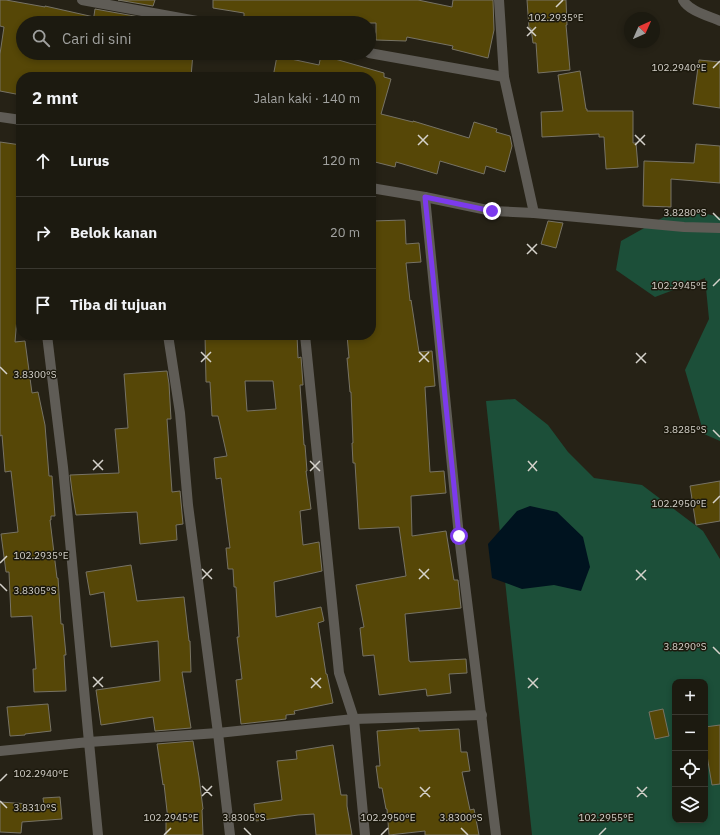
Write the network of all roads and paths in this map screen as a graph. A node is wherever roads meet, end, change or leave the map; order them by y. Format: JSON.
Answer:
{"nodes":[{"id":1,"x":82,"y":0,"type":"edge"},
{"id":2,"x":499,"y":0,"type":"edge"},
{"id":3,"x":682,"y":0,"type":"edge"},
{"id":4,"x":170,"y":16,"type":"edge"},
{"id":5,"x":720,"y":21,"type":"edge"},
{"id":6,"x":376,"y":54,"type":"edge"},
{"id":7,"x":504,"y":77,"type":"junction"},
{"id":8,"x":0,"y":117,"type":"edge"},
{"id":9,"x":16,"y":119,"type":"edge"},
{"id":10,"x":376,"y":189,"type":"edge"},
{"id":11,"x":425,"y":197,"type":"junction"},
{"id":12,"x":534,"y":213,"type":"junction"},
{"id":13,"x":720,"y":228,"type":"edge"},
{"id":14,"x":48,"y":340,"type":"edge"},
{"id":15,"x":169,"y":340,"type":"edge"},
{"id":16,"x":306,"y":340,"type":"edge"},
{"id":17,"x":482,"y":715,"type":"junction"},
{"id":18,"x":354,"y":719,"type":"junction"},
{"id":19,"x":218,"y":733,"type":"junction"},
{"id":20,"x":89,"y":742,"type":"junction"},
{"id":21,"x":0,"y":751,"type":"edge"},
{"id":22,"x":98,"y":835,"type":"edge"},
{"id":23,"x":230,"y":835,"type":"edge"},
{"id":24,"x":365,"y":835,"type":"edge"},
{"id":25,"x":496,"y":835,"type":"edge"}],
"edges":[{"from":1,"to":4,"type":"street"},
{"from":2,"to":7,"type":"street"},
{"from":3,"to":5,"type":"street"},
{"from":6,"to":7,"type":"street"},
{"from":7,"to":12,"type":"street"},
{"from":8,"to":9,"type":"street"},
{"from":10,"to":11,"type":"street"},
{"from":11,"to":12,"type":"street"},
{"from":11,"to":17,"type":"street"},
{"from":12,"to":13,"type":"street"},
{"from":14,"to":20,"type":"street"},
{"from":15,"to":19,"type":"street"},
{"from":16,"to":18,"type":"street"},
{"from":17,"to":18,"type":"street"},
{"from":17,"to":25,"type":"street"},
{"from":18,"to":19,"type":"street"},
{"from":18,"to":24,"type":"street"},
{"from":19,"to":20,"type":"street"},
{"from":19,"to":23,"type":"street"},
{"from":20,"to":21,"type":"street"},
{"from":20,"to":22,"type":"street"}]}
